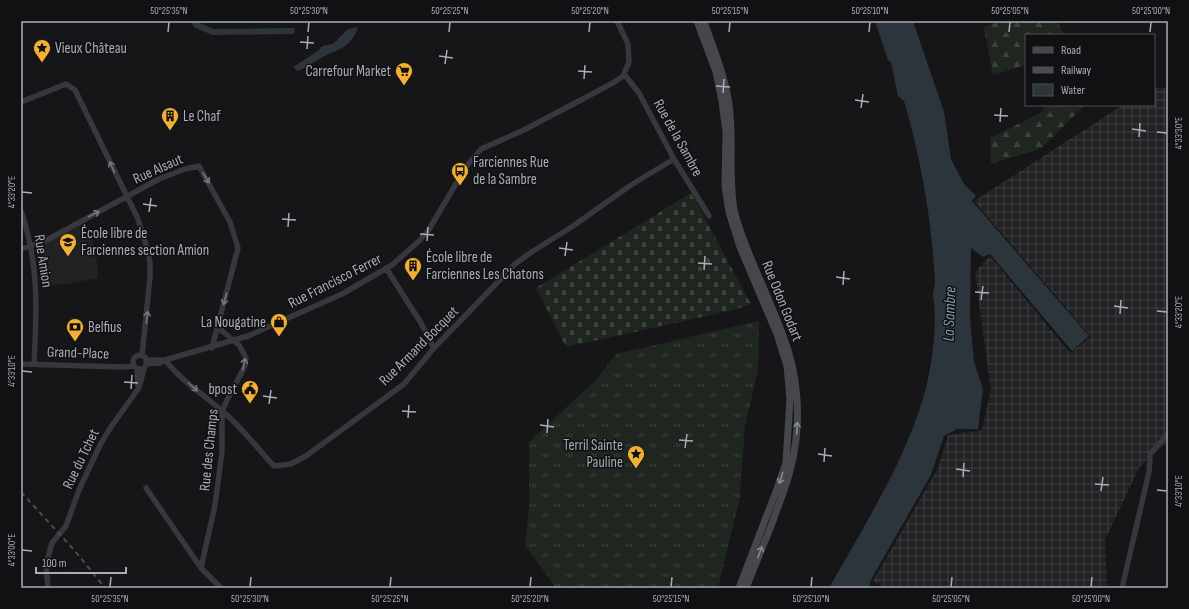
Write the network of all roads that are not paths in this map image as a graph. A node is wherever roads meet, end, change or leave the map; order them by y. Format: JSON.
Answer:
{"nodes":[{"id":1,"x":617,"y":21,"type":"edge"},
{"id":2,"x":697,"y":21,"type":"edge"},
{"id":3,"x":704,"y":21,"type":"edge"},
{"id":4,"x":624,"y":74,"type":"junction"},
{"id":5,"x":21,"y":102,"type":"edge"},
{"id":6,"x":674,"y":159,"type":"junction"},
{"id":7,"x":126,"y":198,"type":"junction"},
{"id":8,"x":21,"y":211,"type":"edge"},
{"id":9,"x":709,"y":216,"type":"dead end"},
{"id":10,"x":31,"y":246,"type":"junction"},
{"id":11,"x":21,"y":249,"type":"edge"},
{"id":12,"x":386,"y":268,"type":"junction"},
{"id":13,"x":219,"y":321,"type":"junction"},
{"id":14,"x":234,"y":341,"type":"junction"},
{"id":15,"x":212,"y":348,"type":"junction"},
{"id":16,"x":434,"y":348,"type":"junction"},
{"id":17,"x":142,"y":356,"type":"junction"},
{"id":18,"x":165,"y":360,"type":"junction"},
{"id":19,"x":21,"y":364,"type":"edge"},
{"id":20,"x":34,"y":364,"type":"junction"},
{"id":21,"x":145,"y":364,"type":"junction"},
{"id":22,"x":135,"y":367,"type":"junction"},
{"id":23,"x":138,"y":389,"type":"junction"},
{"id":24,"x":222,"y":412,"type":"junction"},
{"id":25,"x":1168,"y":434,"type":"edge"},
{"id":26,"x":146,"y":488,"type":"dead end"},
{"id":27,"x":201,"y":568,"type":"junction"},
{"id":28,"x":48,"y":588,"type":"edge"},
{"id":29,"x":221,"y":588,"type":"edge"},
{"id":30,"x":739,"y":588,"type":"edge"},
{"id":31,"x":746,"y":588,"type":"edge"},
{"id":32,"x":1122,"y":588,"type":"edge"}],
"edges":[{"from":1,"to":4,"type":"street"},
{"from":2,"to":30,"type":"main road","name":"Rue Odon Godart","one_way":true},
{"from":31,"to":3,"type":"main road","name":"Rue Odon Godart","one_way":true},
{"from":4,"to":6,"type":"street","name":"Rue de la Sambre"},
{"from":4,"to":12,"type":"street","name":"Rue Francisco Ferrer"},
{"from":7,"to":5,"type":"street","one_way":true},
{"from":6,"to":9,"type":"street","name":"Rue de la Sambre"},
{"from":6,"to":16,"type":"street","name":"Rue Armand Bocquet"},
{"from":10,"to":7,"type":"street","name":"Rue Alsaut","one_way":true},
{"from":7,"to":13,"type":"street","name":"Rue Alsaut","one_way":true},
{"from":17,"to":7,"type":"street","one_way":true},
{"from":8,"to":10,"type":"street","name":"Rue Amion"},
{"from":10,"to":11,"type":"street","name":"Rue Alsaut"},
{"from":10,"to":20,"type":"street","name":"Rue Amion"},
{"from":12,"to":14,"type":"street","name":"Rue Francisco Ferrer"},
{"from":12,"to":16,"type":"street"},
{"from":13,"to":14,"type":"street"},
{"from":13,"to":15,"type":"street","name":"Rue Alsaut"},
{"from":14,"to":15,"type":"street","name":"Rue Francisco Ferrer"},
{"from":24,"to":14,"type":"street","name":"Rue des Champs","one_way":true},
{"from":15,"to":18,"type":"street","name":"Rue Francisco Ferrer"},
{"from":16,"to":24,"type":"street","name":"Rue Armand Bocquet"},
{"from":17,"to":21,"type":"street"},
{"from":17,"to":22,"type":"street"},
{"from":18,"to":21,"type":"street","name":"Rue Francisco Ferrer"},
{"from":18,"to":24,"type":"street","name":"Rue Armand Bocquet","one_way":true},
{"from":19,"to":20,"type":"street","name":"Grand-Place"},
{"from":20,"to":22,"type":"street","name":"Grand-Place"},
{"from":21,"to":22,"type":"street","name":"Grand-Place"},
{"from":21,"to":23,"type":"street","name":"Rue du Tchet"},
{"from":22,"to":23,"type":"street"},
{"from":23,"to":28,"type":"street","name":"Rue du Tchet"},
{"from":24,"to":27,"type":"street","name":"Rue des Champs"},
{"from":25,"to":32,"type":"street"},
{"from":26,"to":27,"type":"street"},
{"from":27,"to":29,"type":"street"}]}
